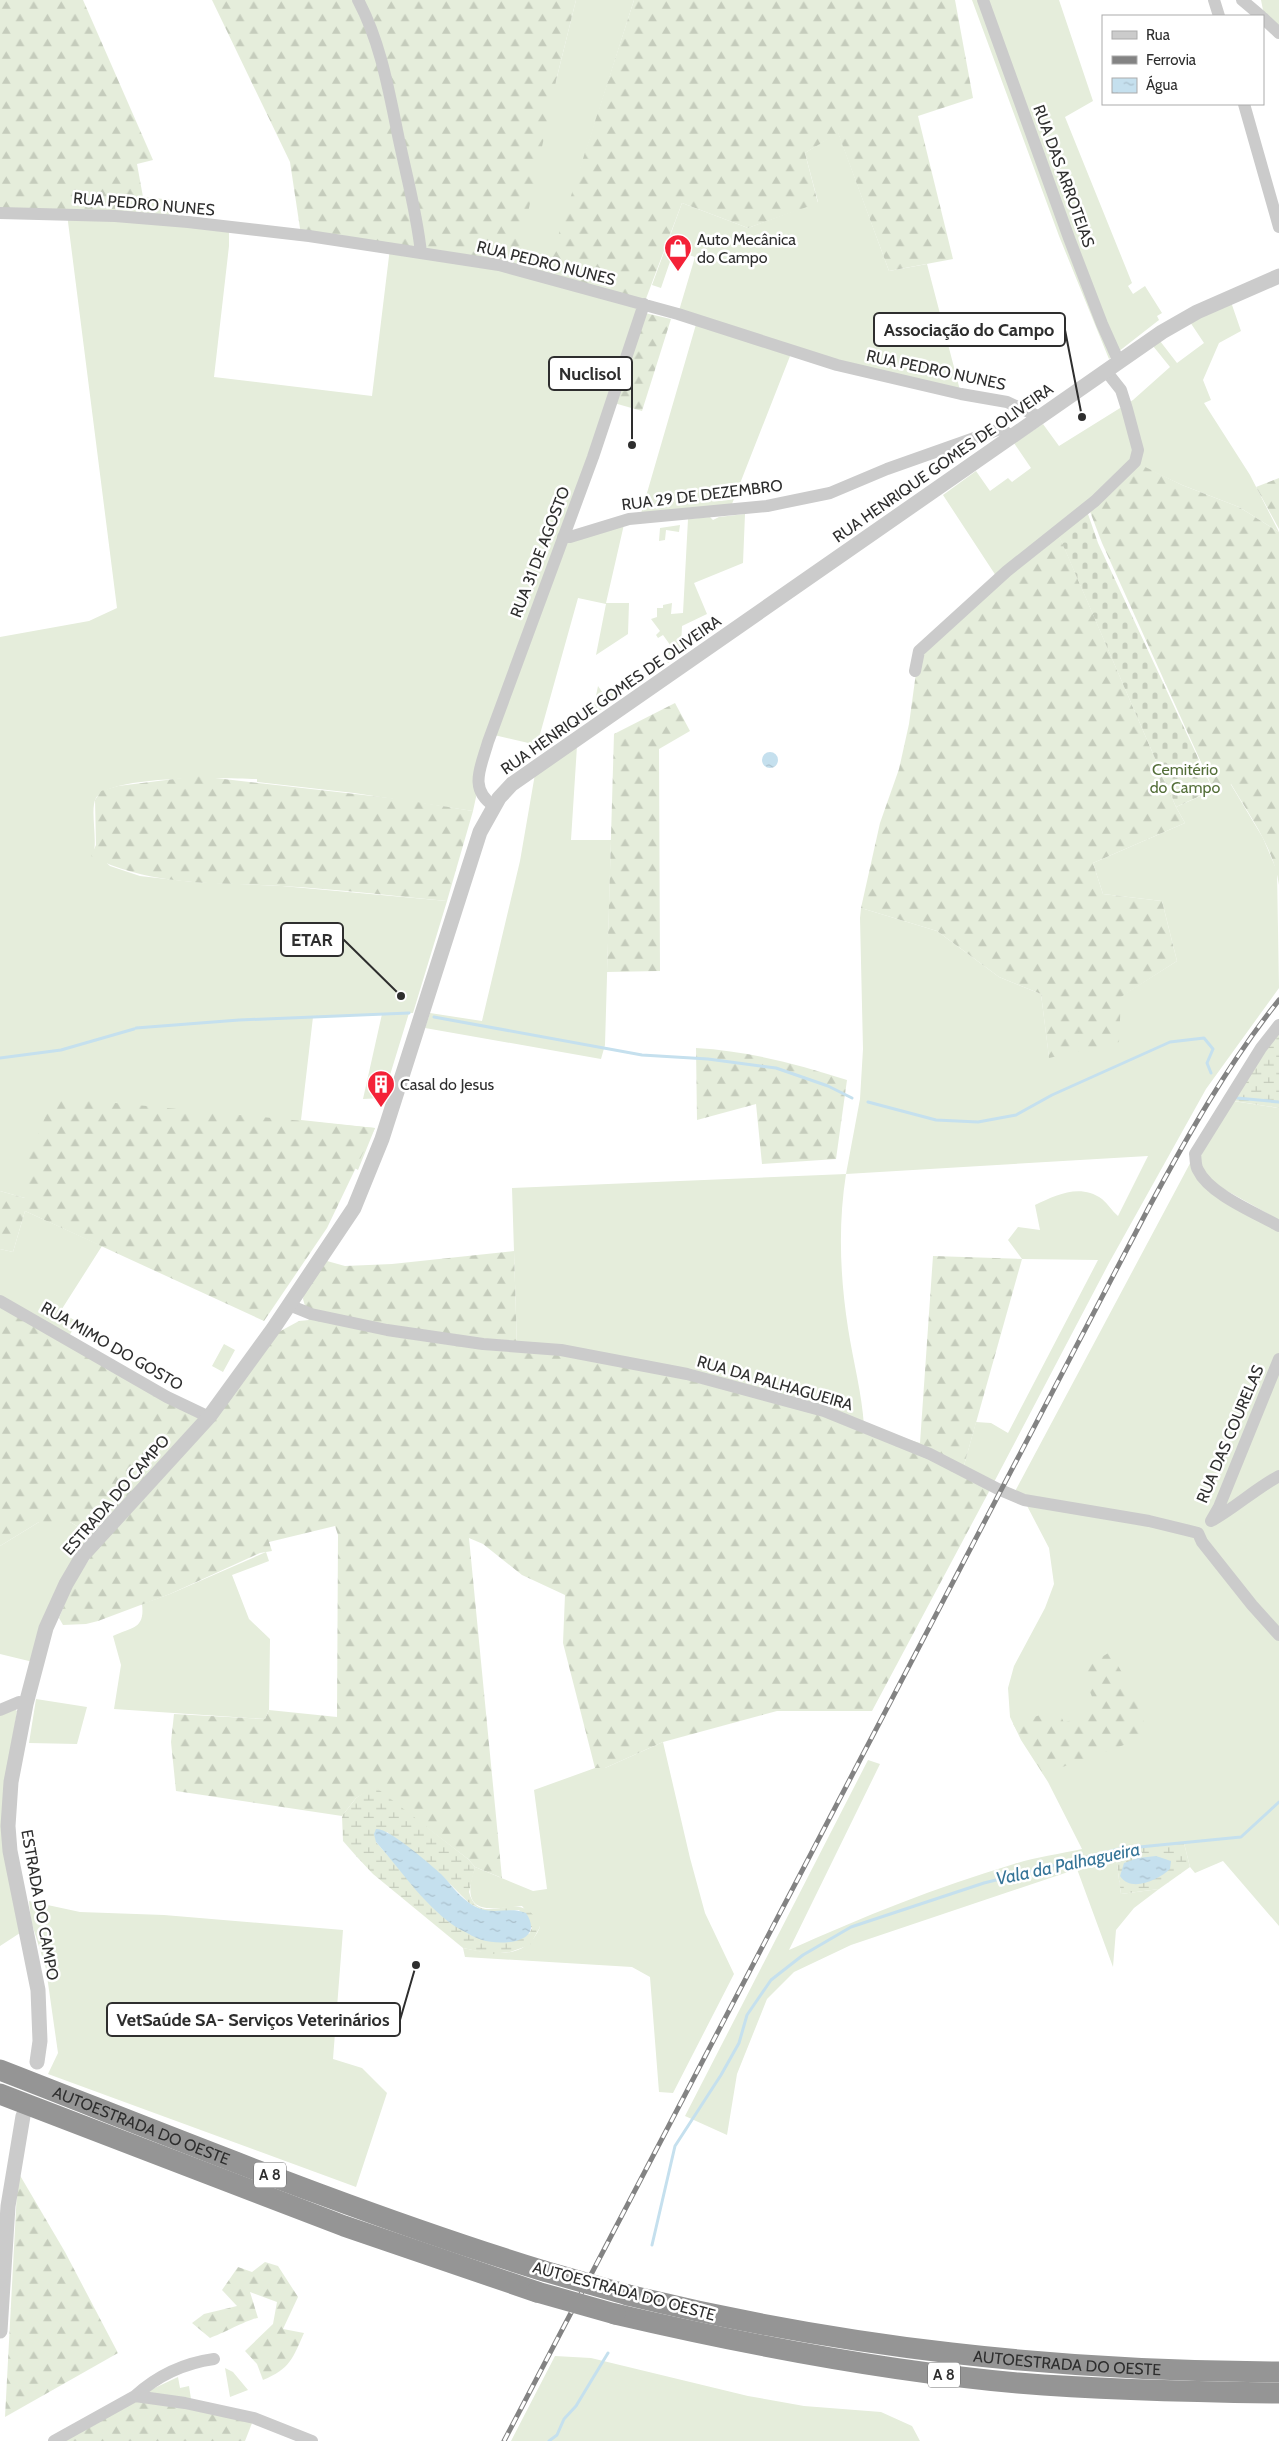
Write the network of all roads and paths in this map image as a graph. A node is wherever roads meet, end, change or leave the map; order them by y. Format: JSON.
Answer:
{"nodes":[{"id":1,"x":358,"y":0,"type":"edge"},
{"id":2,"x":983,"y":0,"type":"edge"},
{"id":3,"x":1214,"y":0,"type":"edge"},
{"id":4,"x":1242,"y":0,"type":"edge"},
{"id":5,"x":1219,"y":15,"type":"edge"},
{"id":6,"x":1260,"y":15,"type":"edge"},
{"id":7,"x":1264,"y":19,"type":"edge"},
{"id":8,"x":1279,"y":33,"type":"edge"},
{"id":9,"x":1244,"y":105,"type":"edge"},
{"id":10,"x":0,"y":213,"type":"edge"},
{"id":11,"x":1279,"y":227,"type":"edge"},
{"id":12,"x":421,"y":253,"type":"junction"},
{"id":13,"x":1279,"y":276,"type":"edge"},
{"id":14,"x":644,"y":304,"type":"junction"},
{"id":15,"x":1119,"y":362,"type":"junction"},
{"id":16,"x":1106,"y":371,"type":"junction"},
{"id":17,"x":1040,"y":417,"type":"junction"},
{"id":18,"x":1012,"y":436,"type":"junction"},
{"id":19,"x":563,"y":537,"type":"junction"},
{"id":20,"x":915,"y":671,"type":"dead end"},
{"id":21,"x":494,"y":806,"type":"junction"},
{"id":22,"x":1279,"y":1025,"type":"edge"},
{"id":23,"x":1279,"y":1226,"type":"edge"},
{"id":24,"x":0,"y":1301,"type":"edge"},
{"id":25,"x":289,"y":1306,"type":"junction"},
{"id":26,"x":1279,"y":1359,"type":"edge"},
{"id":27,"x":240,"y":1376,"type":"joint"},
{"id":28,"x":208,"y":1417,"type":"junction"},
{"id":29,"x":1279,"y":1476,"type":"edge"},
{"id":30,"x":1211,"y":1521,"type":"junction"},
{"id":31,"x":1198,"y":1533,"type":"junction"},
{"id":32,"x":1279,"y":1636,"type":"edge"},
{"id":33,"x":26,"y":1704,"type":"junction"},
{"id":34,"x":0,"y":1710,"type":"edge"},
{"id":35,"x":37,"y":2062,"type":"dead end"},
{"id":36,"x":0,"y":2070,"type":"edge"},
{"id":37,"x":0,"y":2094,"type":"edge"},
{"id":38,"x":23,"y":2116,"type":"dead end"},
{"id":39,"x":0,"y":2331,"type":"edge"},
{"id":40,"x":214,"y":2358,"type":"dead end"},
{"id":41,"x":1279,"y":2372,"type":"edge"},
{"id":42,"x":1279,"y":2393,"type":"edge"},
{"id":43,"x":135,"y":2396,"type":"junction"},
{"id":44,"x":54,"y":2441,"type":"edge"},
{"id":45,"x":312,"y":2441,"type":"edge"}],
"edges":[{"from":1,"to":12,"type":"street"},
{"from":2,"to":15,"type":"street","name":"RUA DAS ARROTEIAS"},
{"from":3,"to":5,"type":"street"},
{"from":4,"to":6,"type":"street"},
{"from":7,"to":8,"type":"street"},
{"from":9,"to":11,"type":"street"},
{"from":10,"to":12,"type":"street","name":"RUA PEDRO NUNES"},
{"from":12,"to":14,"type":"street","name":"RUA PEDRO NUNES"},
{"from":13,"to":15,"type":"street","name":"RUA HENRIQUE GOMES DE OLIVEIRA"},
{"from":14,"to":17,"type":"street","name":"RUA PEDRO NUNES"},
{"from":14,"to":19,"type":"street","name":"RUA 31 DE AGOSTO"},
{"from":15,"to":16,"type":"street","name":"RUA HENRIQUE GOMES DE OLIVEIRA"},
{"from":16,"to":17,"type":"street","name":"RUA HENRIQUE GOMES DE OLIVEIRA"},
{"from":16,"to":20,"type":"street"},
{"from":17,"to":18,"type":"street","name":"RUA HENRIQUE GOMES DE OLIVEIRA"},
{"from":18,"to":19,"type":"street","name":"RUA 29 DE DEZEMBRO"},
{"from":18,"to":21,"type":"street","name":"RUA HENRIQUE GOMES DE OLIVEIRA"},
{"from":19,"to":21,"type":"street","name":"RUA 31 DE AGOSTO"},
{"from":21,"to":25,"type":"street","name":"RUA HENRIQUE GOMES DE OLIVEIRA"},
{"from":22,"to":23,"type":"street"},
{"from":24,"to":28,"type":"street","name":"RUA MIMO DO GOSTO"},
{"from":25,"to":27,"type":"street","name":"RUA HENRIQUE GOMES DE OLIVEIRA"},
{"from":25,"to":31,"type":"street","name":"RUA DA PALHAGUEIRA"},
{"from":26,"to":30,"type":"street","name":"RUA DAS COURELAS"},
{"from":27,"to":28,"type":"street","name":"ESTRADA DO CAMPO"},
{"from":28,"to":33,"type":"street","name":"ESTRADA DO CAMPO"},
{"from":29,"to":30,"type":"street"},
{"from":30,"to":31,"type":"street"},
{"from":31,"to":32,"type":"street"},
{"from":33,"to":34,"type":"street"},
{"from":33,"to":35,"type":"street","name":"ESTRADA DO CAMPO"},
{"from":36,"to":41,"type":"highway","name":"AUTOESTRADA DO OESTE","number":"A 8","bridge":true},
{"from":37,"to":42,"type":"highway","name":"AUTOESTRADA DO OESTE","number":"A 8","bridge":true},
{"from":38,"to":39,"type":"street"},
{"from":40,"to":43,"type":"street"},
{"from":43,"to":44,"type":"street"},
{"from":43,"to":45,"type":"street"}]}
